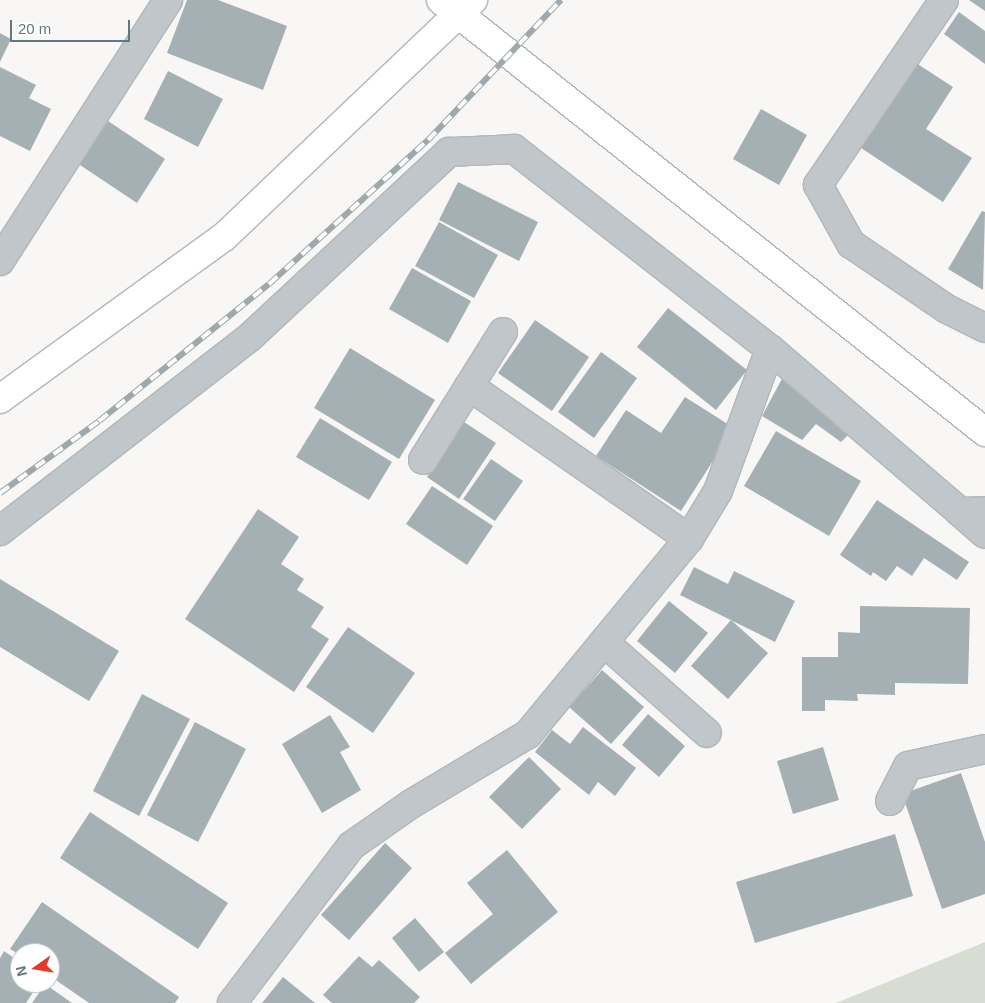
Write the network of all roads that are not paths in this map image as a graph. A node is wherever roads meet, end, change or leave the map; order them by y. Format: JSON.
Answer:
{"nodes":[{"id":1,"x":168,"y":0,"type":"edge"},
{"id":2,"x":944,"y":0,"type":"edge"},
{"id":3,"x":458,"y":5,"type":"edge"},
{"id":4,"x":0,"y":261,"type":"edge"},
{"id":5,"x":985,"y":328,"type":"edge"},
{"id":6,"x":503,"y":332,"type":"dead end"},
{"id":7,"x":770,"y":349,"type":"junction"},
{"id":8,"x":469,"y":386,"type":"junction"},
{"id":9,"x":0,"y":399,"type":"edge"},
{"id":10,"x":985,"y":432,"type":"edge"},
{"id":11,"x":423,"y":460,"type":"dead end"},
{"id":12,"x":972,"y":511,"type":"edge"},
{"id":13,"x":0,"y":531,"type":"edge"},
{"id":14,"x":985,"y":534,"type":"edge"},
{"id":15,"x":689,"y":539,"type":"junction"},
{"id":16,"x":604,"y":642,"type":"junction"},
{"id":17,"x":707,"y":733,"type":"dead end"},
{"id":18,"x":985,"y":749,"type":"edge"},
{"id":19,"x":890,"y":800,"type":"dead end"},
{"id":20,"x":232,"y":1003,"type":"edge"}],
"edges":[{"from":1,"to":4,"type":"street"},
{"from":2,"to":5,"type":"street"},
{"from":3,"to":9,"type":"street"},
{"from":3,"to":10,"type":"street"},
{"from":6,"to":8,"type":"street"},
{"from":7,"to":12,"type":"street"},
{"from":7,"to":13,"type":"street"},
{"from":7,"to":15,"type":"street"},
{"from":8,"to":11,"type":"street"},
{"from":8,"to":15,"type":"street"},
{"from":12,"to":14,"type":"street"},
{"from":15,"to":16,"type":"street"},
{"from":16,"to":17,"type":"street"},
{"from":16,"to":20,"type":"street"},
{"from":18,"to":19,"type":"street"}]}
